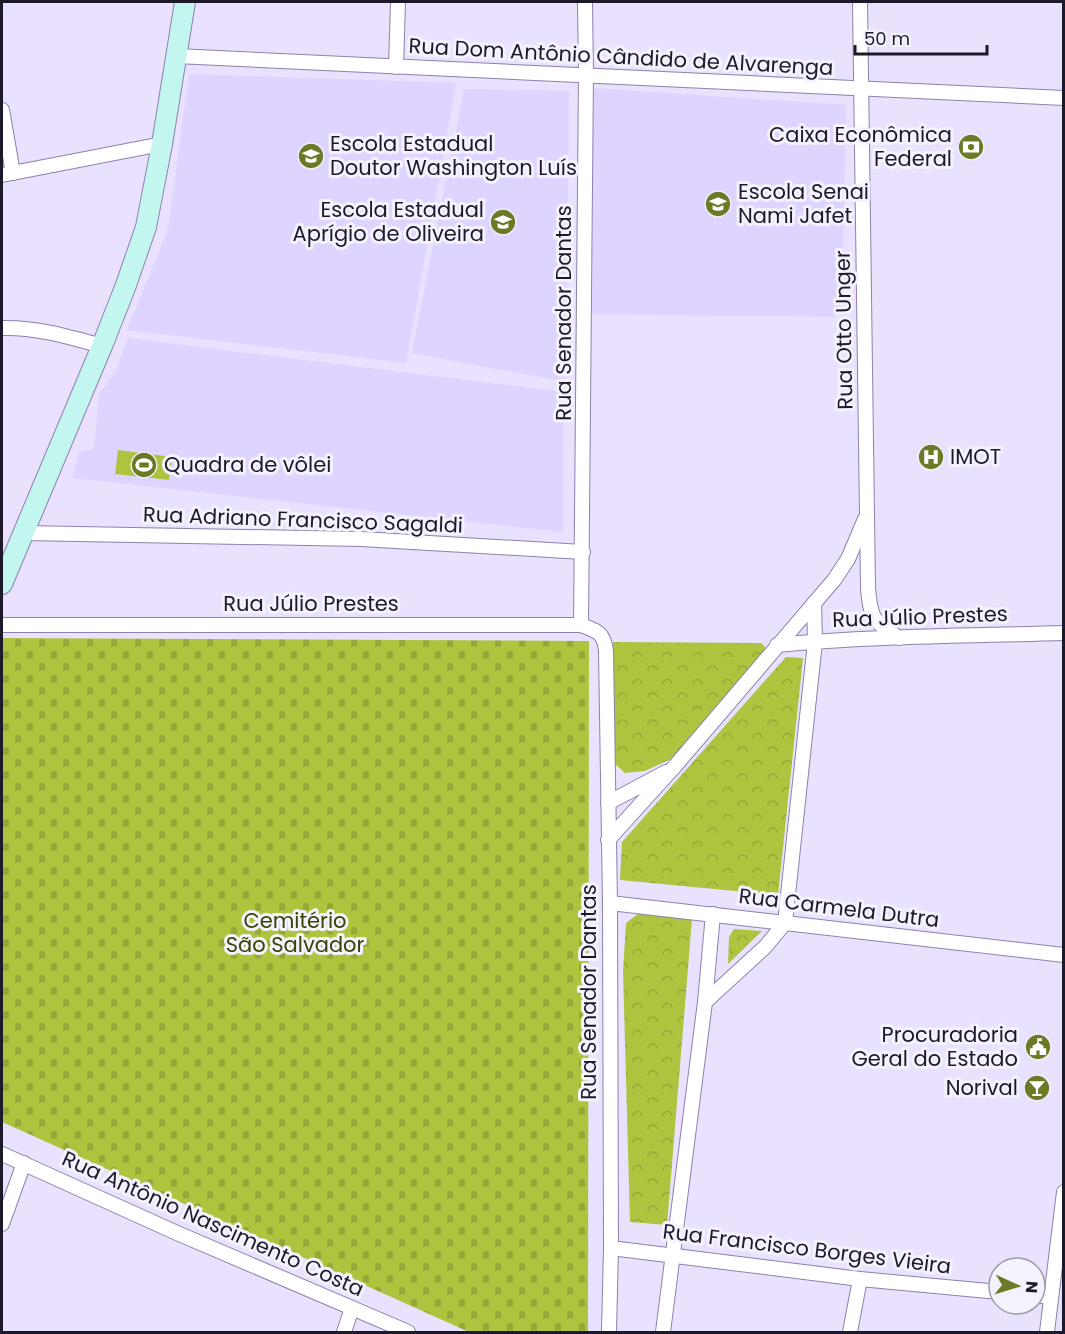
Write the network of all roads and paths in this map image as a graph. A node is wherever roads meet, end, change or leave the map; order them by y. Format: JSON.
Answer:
{"nodes":[{"id":1,"x":185,"y":2,"type":"edge"},
{"id":2,"x":398,"y":2,"type":"edge"},
{"id":3,"x":585,"y":2,"type":"edge"},
{"id":4,"x":860,"y":2,"type":"edge"},
{"id":5,"x":176,"y":56,"type":"junction"},
{"id":6,"x":396,"y":68,"type":"junction"},
{"id":7,"x":586,"y":75,"type":"junction"},
{"id":8,"x":861,"y":89,"type":"junction"},
{"id":9,"x":1064,"y":98,"type":"edge"},
{"id":10,"x":2,"y":110,"type":"edge"},
{"id":11,"x":162,"y":144,"type":"junction"},
{"id":12,"x":7,"y":174,"type":"edge"},
{"id":13,"x":2,"y":328,"type":"edge"},
{"id":14,"x":102,"y":346,"type":"junction"},
{"id":15,"x":867,"y":514,"type":"junction"},
{"id":16,"x":22,"y":533,"type":"junction"},
{"id":17,"x":583,"y":552,"type":"junction"},
{"id":18,"x":2,"y":584,"type":"edge"},
{"id":19,"x":814,"y":603,"type":"junction"},
{"id":20,"x":2,"y":625,"type":"edge"},
{"id":21,"x":581,"y":626,"type":"junction"},
{"id":22,"x":1064,"y":633,"type":"edge"},
{"id":23,"x":899,"y":638,"type":"junction"},
{"id":24,"x":815,"y":642,"type":"junction"},
{"id":25,"x":777,"y":645,"type":"junction"},
{"id":26,"x":675,"y":766,"type":"junction"},
{"id":27,"x":608,"y":802,"type":"junction"},
{"id":28,"x":608,"y":840,"type":"junction"},
{"id":29,"x":610,"y":903,"type":"junction"},
{"id":30,"x":713,"y":914,"type":"junction"},
{"id":31,"x":785,"y":923,"type":"junction"},
{"id":32,"x":1064,"y":955,"type":"edge"},
{"id":33,"x":705,"y":1002,"type":"junction"},
{"id":34,"x":2,"y":1154,"type":"edge"},
{"id":35,"x":24,"y":1163,"type":"junction"},
{"id":36,"x":1064,"y":1192,"type":"edge"},
{"id":37,"x":2,"y":1224,"type":"edge"},
{"id":38,"x":611,"y":1248,"type":"junction"},
{"id":39,"x":673,"y":1255,"type":"junction"},
{"id":40,"x":860,"y":1279,"type":"junction"},
{"id":41,"x":987,"y":1291,"type":"edge"},
{"id":42,"x":1047,"y":1296,"type":"edge"},
{"id":43,"x":1051,"y":1297,"type":"junction"},
{"id":44,"x":352,"y":1308,"type":"junction"},
{"id":45,"x":344,"y":1332,"type":"edge"},
{"id":46,"x":408,"y":1332,"type":"edge"},
{"id":47,"x":609,"y":1332,"type":"edge"},
{"id":48,"x":663,"y":1332,"type":"edge"},
{"id":49,"x":850,"y":1332,"type":"edge"},
{"id":50,"x":1047,"y":1332,"type":"edge"}],
"edges":[{"from":1,"to":5,"type":"main road"},
{"from":2,"to":6,"type":"street"},
{"from":3,"to":7,"type":"street","name":"Rua Senador Dantas"},
{"from":4,"to":8,"type":"street","name":"Rua Otto Unger"},
{"from":5,"to":6,"type":"street","name":"Rua Dom Antônio Cândido de Alvarenga"},
{"from":5,"to":11,"type":"main road"},
{"from":6,"to":7,"type":"street","name":"Rua Dom Antônio Cândido de Alvarenga"},
{"from":7,"to":8,"type":"street","name":"Rua Dom Antônio Cândido de Alvarenga"},
{"from":7,"to":17,"type":"street","name":"Rua Senador Dantas"},
{"from":8,"to":9,"type":"street","name":"Rua Dom Antônio Cândido de Alvarenga"},
{"from":8,"to":15,"type":"street","name":"Rua Otto Unger"},
{"from":10,"to":12,"type":"street"},
{"from":11,"to":12,"type":"street"},
{"from":11,"to":14,"type":"main road"},
{"from":13,"to":14,"type":"street"},
{"from":14,"to":16,"type":"main road"},
{"from":15,"to":19,"type":"street","name":"Rua Otto Unger"},
{"from":15,"to":23,"type":"street","name":"Rua Otto Unger"},
{"from":16,"to":17,"type":"street","name":"Rua Adriano Francisco Sagaldi"},
{"from":16,"to":18,"type":"main road"},
{"from":17,"to":21,"type":"street","name":"Rua Senador Dantas"},
{"from":19,"to":24,"type":"street"},
{"from":19,"to":25,"type":"street","name":"Rua Otto Unger"},
{"from":20,"to":21,"type":"street","name":"Rua Júlio Prestes"},
{"from":21,"to":27,"type":"street","name":"Rua Senador Dantas"},
{"from":22,"to":23,"type":"street","name":"Rua Júlio Prestes"},
{"from":23,"to":24,"type":"street","name":"Rua Júlio Prestes"},
{"from":24,"to":25,"type":"street","name":"Rua Júlio Prestes"},
{"from":24,"to":31,"type":"street"},
{"from":25,"to":26,"type":"street","name":"Rua Otto Unger"},
{"from":26,"to":27,"type":"street"},
{"from":26,"to":28,"type":"street","name":"Rua Otto Unger"},
{"from":27,"to":28,"type":"street","name":"Rua Senador Dantas"},
{"from":28,"to":29,"type":"street","name":"Rua Senador Dantas"},
{"from":29,"to":30,"type":"street","name":"Rua Carmela Dutra"},
{"from":29,"to":38,"type":"street","name":"Rua Senador Dantas"},
{"from":30,"to":31,"type":"street","name":"Rua Carmela Dutra"},
{"from":30,"to":33,"type":"street"},
{"from":31,"to":32,"type":"street","name":"Rua Carmela Dutra"},
{"from":31,"to":33,"type":"street"},
{"from":33,"to":39,"type":"street"},
{"from":34,"to":35,"type":"street","name":"Rua Antônio Nascimento Costa"},
{"from":35,"to":37,"type":"street"},
{"from":35,"to":44,"type":"street","name":"Rua Antônio Nascimento Costa"},
{"from":36,"to":43,"type":"street"},
{"from":38,"to":39,"type":"street","name":"Rua Francisco Borges Vieira"},
{"from":38,"to":47,"type":"street","name":"Rua Senador Dantas"},
{"from":39,"to":40,"type":"street","name":"Rua Francisco Borges Vieira"},
{"from":39,"to":48,"type":"street"},
{"from":40,"to":41,"type":"street","name":"Rua Francisco Borges Vieira"},
{"from":40,"to":49,"type":"street"},
{"from":42,"to":43,"type":"street"},
{"from":43,"to":50,"type":"street"},
{"from":44,"to":45,"type":"street"},
{"from":44,"to":46,"type":"street","name":"Rua Antônio Nascimento Costa"}]}
